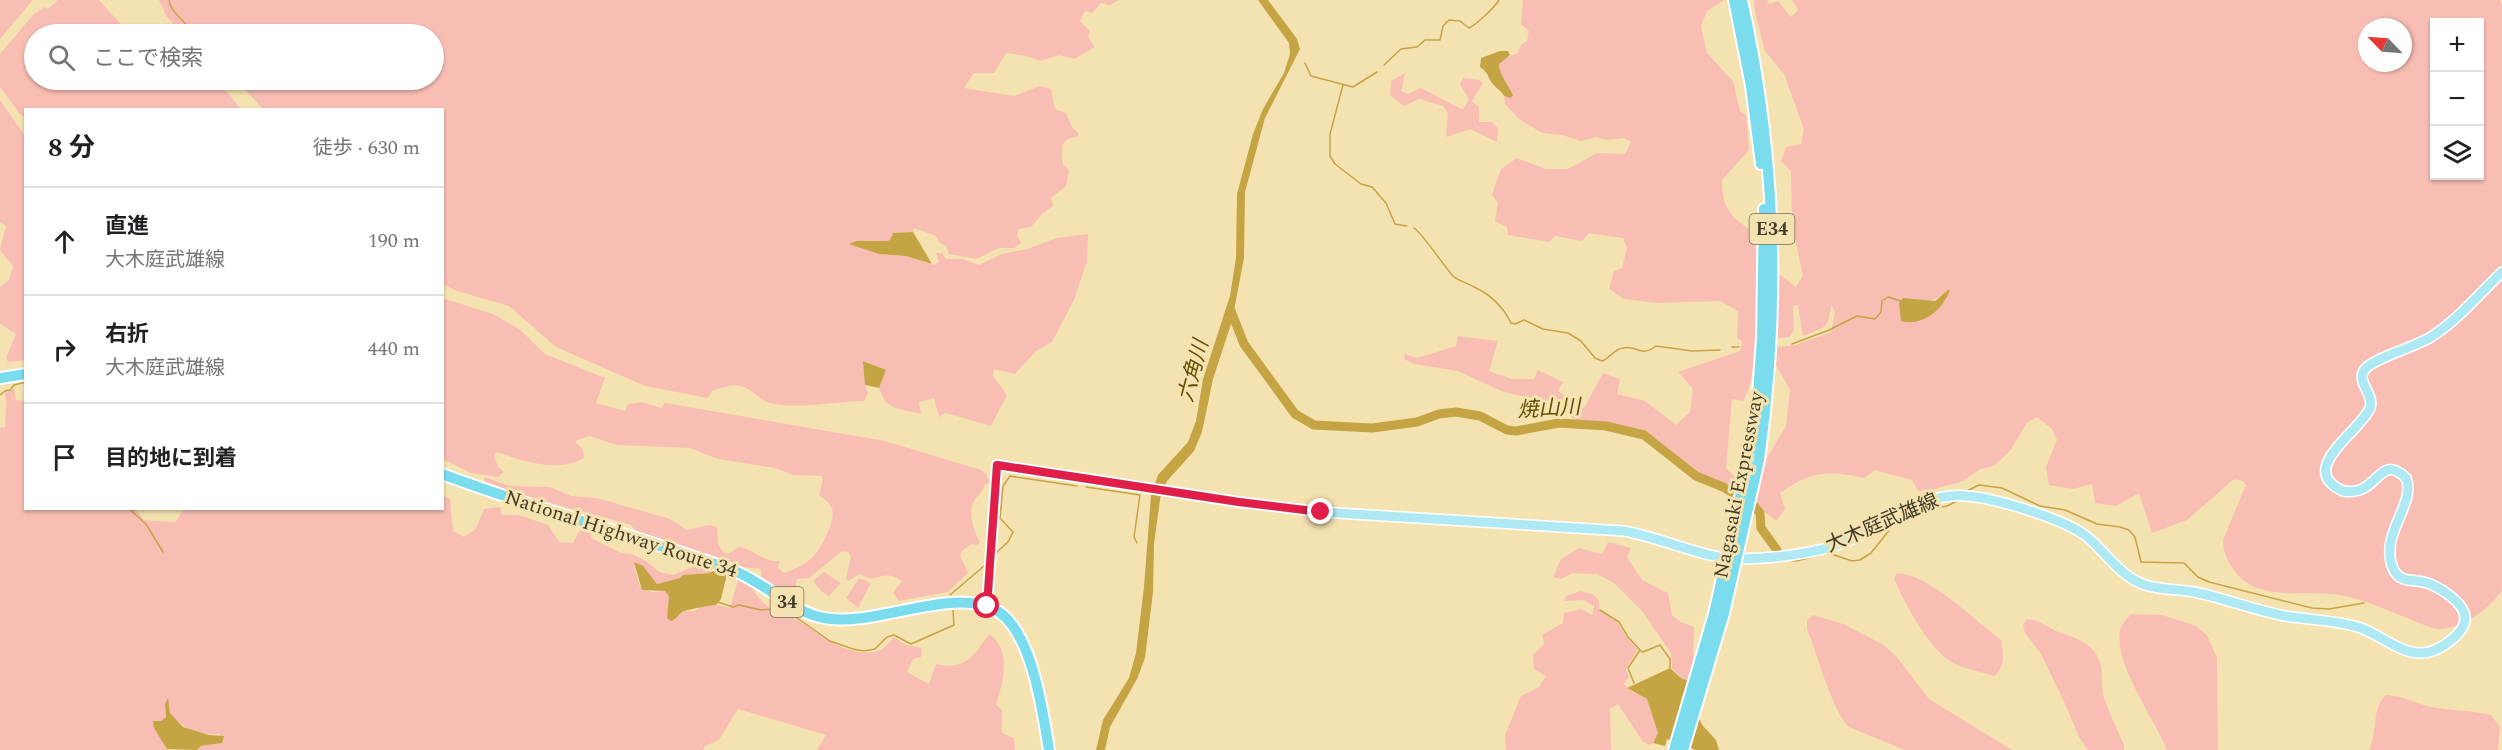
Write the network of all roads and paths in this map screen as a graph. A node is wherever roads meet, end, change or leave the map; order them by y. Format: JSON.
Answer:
{"nodes":[{"id":1,"x":1734,"y":0,"type":"edge"},
{"id":2,"x":1742,"y":0,"type":"edge"},
{"id":3,"x":2502,"y":272,"type":"edge"},
{"id":4,"x":24,"y":374,"type":"edge"},
{"id":5,"x":0,"y":378,"type":"edge"},
{"id":6,"x":1754,"y":459,"type":"junction"},
{"id":7,"x":444,"y":475,"type":"edge"},
{"id":8,"x":987,"y":606,"type":"junction"},
{"id":9,"x":1700,"y":684,"type":"junction"},
{"id":10,"x":1048,"y":750,"type":"edge"},
{"id":11,"x":1674,"y":750,"type":"edge"},
{"id":12,"x":1683,"y":750,"type":"edge"}],
"edges":[{"from":1,"to":6,"type":"highway","name":"Nagasaki Expressway","number":"E34"},
{"from":2,"to":6,"type":"highway","name":"Nagasaki Expressway","number":"E34"},
{"from":3,"to":8,"type":"main road","name":"大木庭武雄線"},
{"from":4,"to":5,"type":"highway"},
{"from":6,"to":9,"type":"highway","name":"Nagasaki Expressway","number":"E34","bridge":true},
{"from":7,"to":8,"type":"highway","name":"National Highway Route 34","number":"34"},
{"from":8,"to":10,"type":"highway"},
{"from":9,"to":11,"type":"highway","name":"Nagasaki Expressway","number":"E34"},
{"from":9,"to":12,"type":"highway","name":"Nagasaki Expressway","number":"E34"}]}
